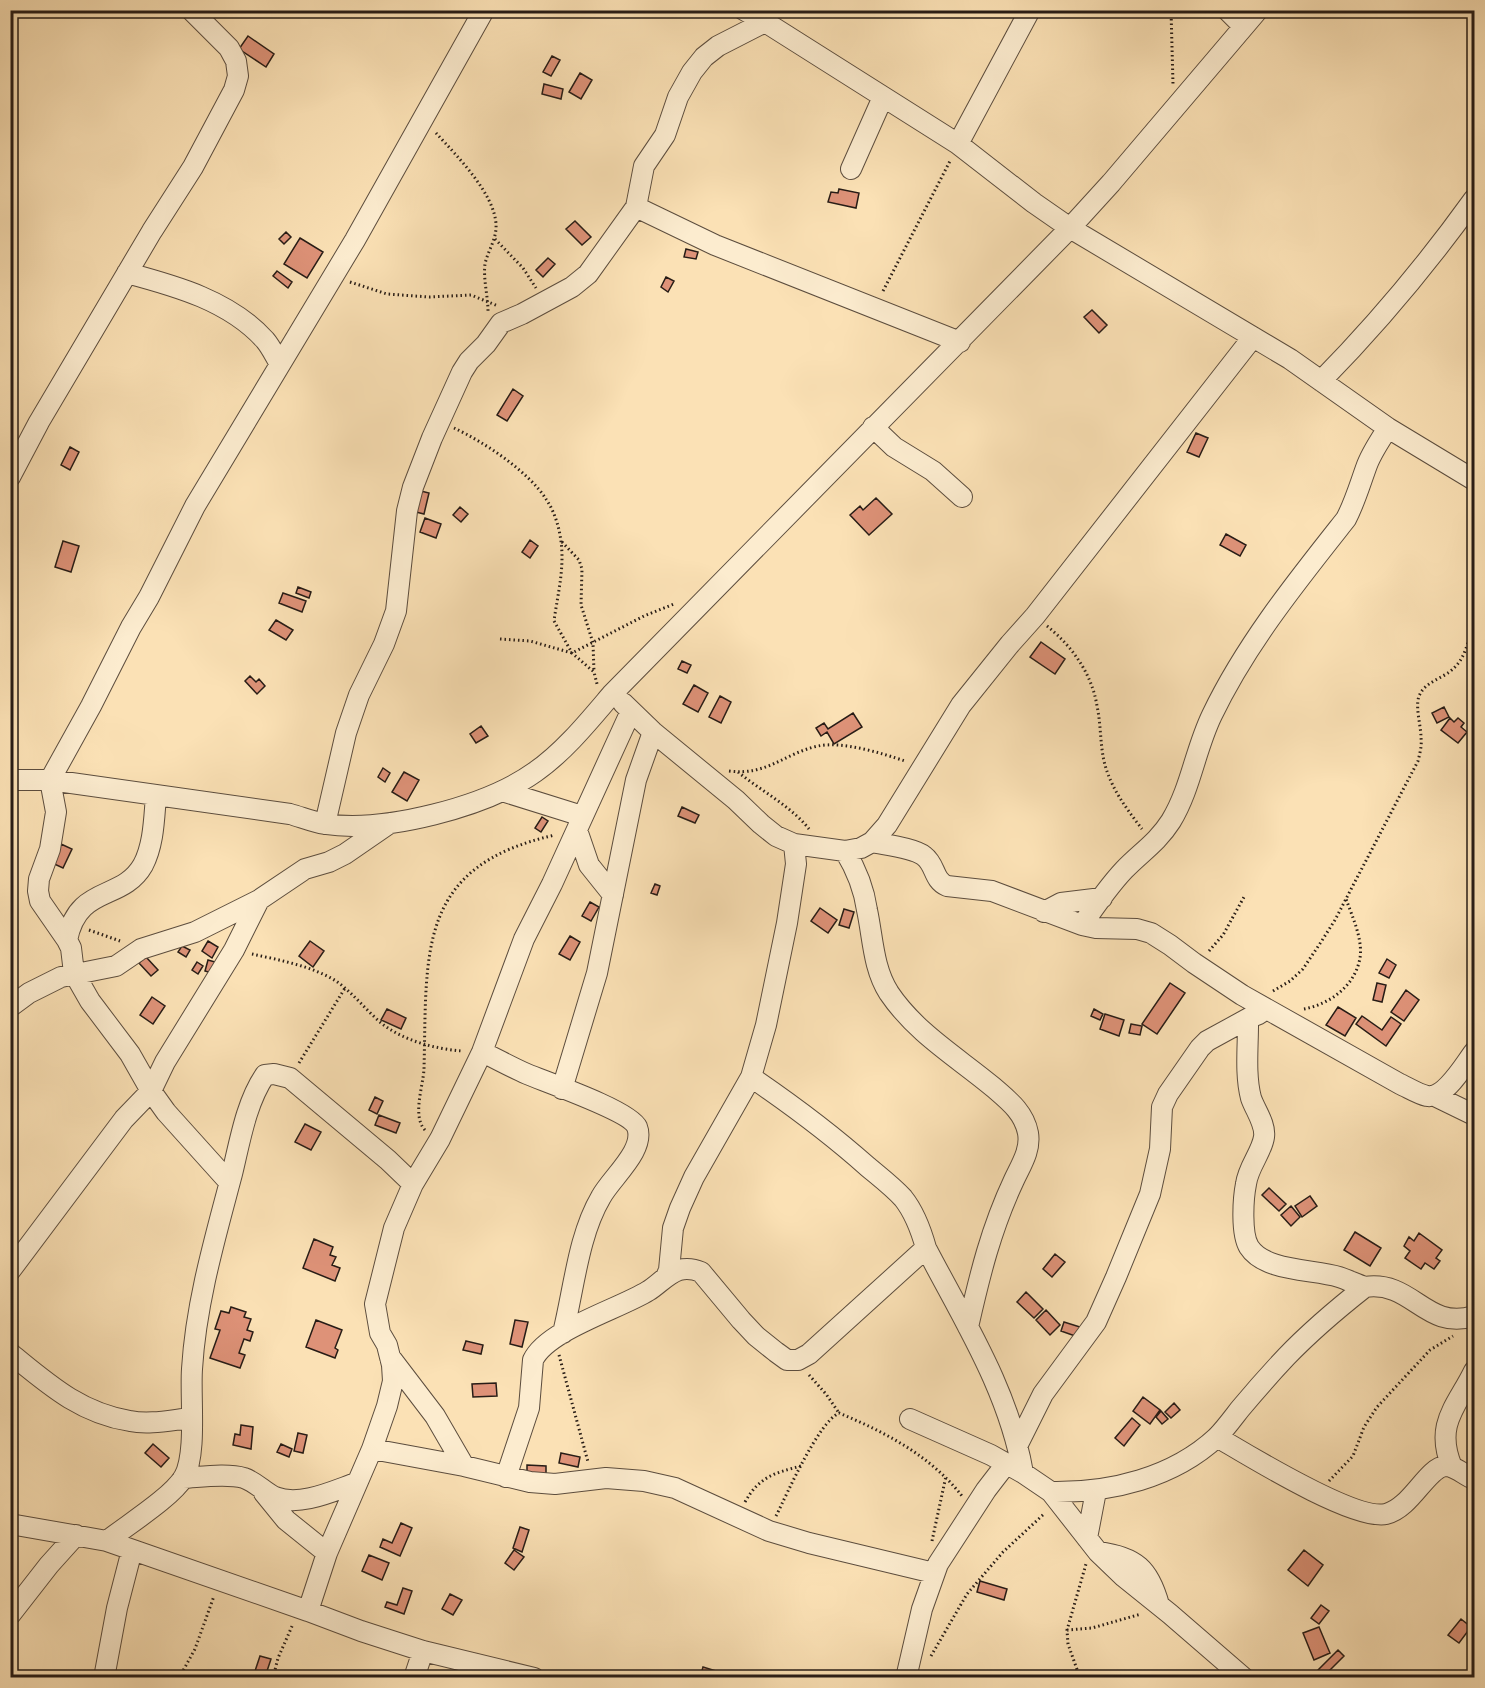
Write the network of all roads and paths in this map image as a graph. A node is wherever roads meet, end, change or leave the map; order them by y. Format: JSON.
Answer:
{"nodes":[{"id":1,"x":191,"y":10,"type":"edge"},
{"id":2,"x":484,"y":10,"type":"edge"},
{"id":3,"x":744,"y":10,"type":"edge"},
{"id":4,"x":1029,"y":10,"type":"edge"},
{"id":5,"x":1171,"y":10,"type":"edge"},
{"id":6,"x":1227,"y":10,"type":"edge"},
{"id":7,"x":1258,"y":10,"type":"edge"},
{"id":8,"x":765,"y":22,"type":"junction"},
{"id":9,"x":1243,"y":26,"type":"junction"},
{"id":10,"x":883,"y":97,"type":"junction"},
{"id":11,"x":1174,"y":110,"type":"junction"},
{"id":12,"x":423,"y":118,"type":"junction"},
{"id":13,"x":958,"y":144,"type":"junction"},
{"id":14,"x":851,"y":169,"type":"dead end"},
{"id":15,"x":1474,"y":199,"type":"edge"},
{"id":16,"x":636,"y":207,"type":"junction"},
{"id":17,"x":1070,"y":228,"type":"junction"},
{"id":18,"x":495,"y":239,"type":"junction"},
{"id":19,"x":127,"y":273,"type":"junction"},
{"id":20,"x":333,"y":276,"type":"junction"},
{"id":21,"x":488,"y":301,"type":"junction"},
{"id":22,"x":543,"y":302,"type":"junction"},
{"id":23,"x":873,"y":308,"type":"junction"},
{"id":24,"x":1253,"y":338,"type":"junction"},
{"id":25,"x":960,"y":342,"type":"junction"},
{"id":26,"x":486,"y":344,"type":"junction"},
{"id":27,"x":280,"y":364,"type":"junction"},
{"id":28,"x":1321,"y":381,"type":"junction"},
{"id":29,"x":440,"y":422,"type":"junction"},
{"id":30,"x":873,"y":427,"type":"junction"},
{"id":31,"x":1388,"y":428,"type":"junction"},
{"id":32,"x":10,"y":477,"type":"edge"},
{"id":33,"x":1474,"y":480,"type":"edge"},
{"id":34,"x":962,"y":496,"type":"dead end"},
{"id":35,"x":560,"y":541,"type":"junction"},
{"id":36,"x":703,"y":600,"type":"junction"},
{"id":37,"x":1035,"y":616,"type":"junction"},
{"id":38,"x":1474,"y":621,"type":"edge"},
{"id":39,"x":500,"y":639,"type":"dead end"},
{"id":40,"x":593,"y":643,"type":"junction"},
{"id":41,"x":572,"y":653,"type":"junction"},
{"id":42,"x":594,"y":672,"type":"junction"},
{"id":43,"x":607,"y":700,"type":"junction"},
{"id":44,"x":631,"y":711,"type":"junction"},
{"id":45,"x":652,"y":732,"type":"junction"},
{"id":46,"x":924,"y":767,"type":"junction"},
{"id":47,"x":728,"y":771,"type":"dead end"},
{"id":48,"x":738,"y":772,"type":"junction"},
{"id":49,"x":10,"y":780,"type":"edge"},
{"id":50,"x":50,"y":780,"type":"junction"},
{"id":51,"x":502,"y":791,"type":"junction"},
{"id":52,"x":156,"y":796,"type":"junction"},
{"id":53,"x":392,"y":822,"type":"junction"},
{"id":54,"x":580,"y":823,"type":"junction"},
{"id":55,"x":325,"y":824,"type":"junction"},
{"id":56,"x":872,"y":842,"type":"junction"},
{"id":57,"x":794,"y":844,"type":"junction"},
{"id":58,"x":1154,"y":844,"type":"junction"},
{"id":59,"x":822,"y":848,"type":"junction"},
{"id":60,"x":845,"y":851,"type":"junction"},
{"id":61,"x":612,"y":895,"type":"junction"},
{"id":62,"x":1244,"y":897,"type":"dead end"},
{"id":63,"x":1102,"y":898,"type":"junction"},
{"id":64,"x":1346,"y":899,"type":"junction"},
{"id":65,"x":259,"y":900,"type":"junction"},
{"id":66,"x":1044,"y":912,"type":"junction"},
{"id":67,"x":1082,"y":925,"type":"junction"},
{"id":68,"x":69,"y":932,"type":"junction"},
{"id":69,"x":141,"y":949,"type":"junction"},
{"id":70,"x":234,"y":950,"type":"junction"},
{"id":71,"x":1194,"y":963,"type":"junction"},
{"id":72,"x":74,"y":973,"type":"junction"},
{"id":73,"x":345,"y":988,"type":"junction"},
{"id":74,"x":10,"y":1007,"type":"edge"},
{"id":75,"x":1262,"y":1011,"type":"junction"},
{"id":76,"x":423,"y":1043,"type":"junction"},
{"id":77,"x":482,"y":1052,"type":"junction"},
{"id":78,"x":1474,"y":1052,"type":"edge"},
{"id":79,"x":751,"y":1077,"type":"junction"},
{"id":80,"x":290,"y":1078,"type":"junction"},
{"id":81,"x":562,"y":1089,"type":"junction"},
{"id":82,"x":151,"y":1091,"type":"junction"},
{"id":83,"x":1435,"y":1096,"type":"junction"},
{"id":84,"x":1474,"y":1115,"type":"edge"},
{"id":85,"x":440,"y":1139,"type":"junction"},
{"id":86,"x":229,"y":1182,"type":"junction"},
{"id":87,"x":413,"y":1184,"type":"junction"},
{"id":88,"x":926,"y":1248,"type":"junction"},
{"id":89,"x":10,"y":1271,"type":"edge"},
{"id":90,"x":666,"y":1277,"type":"junction"},
{"id":91,"x":1365,"y":1287,"type":"junction"},
{"id":92,"x":1467,"y":1323,"type":"edge"},
{"id":93,"x":968,"y":1327,"type":"junction"},
{"id":94,"x":558,"y":1336,"type":"junction"},
{"id":95,"x":10,"y":1353,"type":"edge"},
{"id":96,"x":390,"y":1357,"type":"junction"},
{"id":97,"x":798,"y":1360,"type":"junction"},
{"id":98,"x":1474,"y":1371,"type":"edge"},
{"id":99,"x":840,"y":1413,"type":"junction"},
{"id":100,"x":191,"y":1418,"type":"junction"},
{"id":101,"x":910,"y":1419,"type":"dead end"},
{"id":102,"x":1216,"y":1437,"type":"junction"},
{"id":103,"x":1018,"y":1444,"type":"junction"},
{"id":104,"x":372,"y":1449,"type":"junction"},
{"id":105,"x":464,"y":1466,"type":"junction"},
{"id":106,"x":801,"y":1466,"type":"junction"},
{"id":107,"x":1452,"y":1467,"type":"junction"},
{"id":108,"x":1015,"y":1468,"type":"junction"},
{"id":109,"x":946,"y":1476,"type":"junction"},
{"id":110,"x":506,"y":1477,"type":"junction"},
{"id":111,"x":183,"y":1478,"type":"junction"},
{"id":112,"x":593,"y":1478,"type":"junction"},
{"id":113,"x":1474,"y":1479,"type":"edge"},
{"id":114,"x":356,"y":1483,"type":"junction"},
{"id":115,"x":261,"y":1489,"type":"junction"},
{"id":116,"x":1096,"y":1491,"type":"junction"},
{"id":117,"x":1325,"y":1496,"type":"junction"},
{"id":118,"x":1055,"y":1497,"type":"junction"},
{"id":119,"x":972,"y":1510,"type":"junction"},
{"id":120,"x":738,"y":1518,"type":"junction"},
{"id":121,"x":10,"y":1524,"type":"edge"},
{"id":122,"x":769,"y":1531,"type":"junction"},
{"id":123,"x":76,"y":1535,"type":"junction"},
{"id":124,"x":107,"y":1541,"type":"junction"},
{"id":125,"x":1093,"y":1545,"type":"junction"},
{"id":126,"x":132,"y":1550,"type":"junction"},
{"id":127,"x":327,"y":1553,"type":"junction"},
{"id":128,"x":936,"y":1569,"type":"junction"},
{"id":129,"x":218,"y":1579,"type":"junction"},
{"id":130,"x":1165,"y":1610,"type":"junction"},
{"id":131,"x":308,"y":1611,"type":"junction"},
{"id":132,"x":10,"y":1615,"type":"edge"},
{"id":133,"x":1067,"y":1630,"type":"junction"},
{"id":134,"x":423,"y":1651,"type":"junction"},
{"id":135,"x":927,"y":1664,"type":"dead end"},
{"id":136,"x":104,"y":1677,"type":"edge"},
{"id":137,"x":179,"y":1677,"type":"edge"},
{"id":138,"x":273,"y":1677,"type":"edge"},
{"id":139,"x":414,"y":1677,"type":"edge"},
{"id":140,"x":534,"y":1677,"type":"edge"},
{"id":141,"x":906,"y":1677,"type":"edge"},
{"id":142,"x":1080,"y":1677,"type":"edge"},
{"id":143,"x":1244,"y":1677,"type":"edge"}],
"edges":[{"from":1,"to":19,"type":"street"},
{"from":2,"to":12,"type":"street"},
{"from":3,"to":8,"type":"street"},
{"from":4,"to":13,"type":"street"},
{"from":5,"to":11,"type":"path"},
{"from":6,"to":9,"type":"street"},
{"from":7,"to":9,"type":"street"},
{"from":8,"to":10,"type":"street"},
{"from":8,"to":16,"type":"street"},
{"from":9,"to":11,"type":"street"},
{"from":10,"to":13,"type":"street"},
{"from":10,"to":14,"type":"street"},
{"from":11,"to":17,"type":"street"},
{"from":12,"to":18,"type":"path"},
{"from":12,"to":20,"type":"street"},
{"from":13,"to":17,"type":"street"},
{"from":13,"to":23,"type":"path"},
{"from":15,"to":28,"type":"street"},
{"from":16,"to":22,"type":"street"},
{"from":16,"to":23,"type":"street"},
{"from":17,"to":24,"type":"street"},
{"from":17,"to":25,"type":"street"},
{"from":18,"to":21,"type":"path"},
{"from":18,"to":22,"type":"path"},
{"from":19,"to":27,"type":"street"},
{"from":19,"to":32,"type":"street"},
{"from":20,"to":21,"type":"path"},
{"from":20,"to":27,"type":"street"},
{"from":21,"to":26,"type":"path"},
{"from":22,"to":26,"type":"street"},
{"from":23,"to":25,"type":"street"},
{"from":24,"to":28,"type":"street"},
{"from":24,"to":37,"type":"street"},
{"from":25,"to":30,"type":"street"},
{"from":26,"to":29,"type":"street"},
{"from":27,"to":50,"type":"street"},
{"from":28,"to":31,"type":"street"},
{"from":29,"to":35,"type":"path"},
{"from":29,"to":55,"type":"street"},
{"from":30,"to":34,"type":"street"},
{"from":30,"to":36,"type":"street"},
{"from":31,"to":33,"type":"street"},
{"from":31,"to":58,"type":"street"},
{"from":35,"to":40,"type":"path"},
{"from":35,"to":41,"type":"path"},
{"from":36,"to":40,"type":"path"},
{"from":36,"to":43,"type":"street"},
{"from":37,"to":46,"type":"street"},
{"from":37,"to":58,"type":"path"},
{"from":38,"to":64,"type":"path"},
{"from":39,"to":41,"type":"path"},
{"from":40,"to":41,"type":"path"},
{"from":40,"to":42,"type":"path"},
{"from":41,"to":42,"type":"path"},
{"from":42,"to":43,"type":"path"},
{"from":43,"to":44,"type":"street"},
{"from":43,"to":51,"type":"street"},
{"from":44,"to":45,"type":"street"},
{"from":44,"to":54,"type":"street"},
{"from":45,"to":57,"type":"street"},
{"from":45,"to":61,"type":"street"},
{"from":46,"to":48,"type":"path"},
{"from":46,"to":56,"type":"street"},
{"from":47,"to":48,"type":"path"},
{"from":48,"to":59,"type":"path"},
{"from":49,"to":50,"type":"street"},
{"from":50,"to":52,"type":"street"},
{"from":50,"to":68,"type":"street"},
{"from":51,"to":53,"type":"street"},
{"from":51,"to":54,"type":"street"},
{"from":52,"to":55,"type":"street"},
{"from":52,"to":68,"type":"street"},
{"from":53,"to":55,"type":"street"},
{"from":53,"to":65,"type":"street"},
{"from":54,"to":61,"type":"street"},
{"from":54,"to":76,"type":"path"},
{"from":54,"to":77,"type":"street"},
{"from":56,"to":60,"type":"street"},
{"from":56,"to":66,"type":"street"},
{"from":57,"to":59,"type":"street"},
{"from":57,"to":79,"type":"street"},
{"from":58,"to":63,"type":"street"},
{"from":59,"to":60,"type":"street"},
{"from":60,"to":93,"type":"street"},
{"from":61,"to":81,"type":"street"},
{"from":62,"to":71,"type":"path"},
{"from":63,"to":66,"type":"street"},
{"from":63,"to":67,"type":"street"},
{"from":64,"to":75,"type":"path"},
{"from":64,"to":75,"type":"path"},
{"from":65,"to":69,"type":"street"},
{"from":65,"to":70,"type":"street"},
{"from":66,"to":67,"type":"street"},
{"from":67,"to":71,"type":"street"},
{"from":68,"to":69,"type":"path"},
{"from":68,"to":72,"type":"street"},
{"from":69,"to":72,"type":"street"},
{"from":70,"to":73,"type":"path"},
{"from":70,"to":82,"type":"street"},
{"from":71,"to":75,"type":"street"},
{"from":72,"to":74,"type":"street"},
{"from":72,"to":82,"type":"street"},
{"from":73,"to":76,"type":"path"},
{"from":73,"to":80,"type":"path"},
{"from":75,"to":83,"type":"street"},
{"from":75,"to":91,"type":"street"},
{"from":75,"to":103,"type":"street"},
{"from":76,"to":77,"type":"path"},
{"from":76,"to":85,"type":"path"},
{"from":77,"to":81,"type":"street"},
{"from":77,"to":85,"type":"street"},
{"from":78,"to":83,"type":"street"},
{"from":79,"to":88,"type":"street"},
{"from":79,"to":90,"type":"street"},
{"from":80,"to":86,"type":"street"},
{"from":80,"to":87,"type":"street"},
{"from":81,"to":94,"type":"street"},
{"from":82,"to":86,"type":"street"},
{"from":82,"to":89,"type":"street"},
{"from":83,"to":84,"type":"street"},
{"from":85,"to":87,"type":"street"},
{"from":86,"to":100,"type":"street"},
{"from":87,"to":96,"type":"street"},
{"from":88,"to":93,"type":"street"},
{"from":88,"to":97,"type":"street"},
{"from":90,"to":94,"type":"street"},
{"from":90,"to":97,"type":"street"},
{"from":91,"to":92,"type":"street"},
{"from":91,"to":102,"type":"street"},
{"from":92,"to":117,"type":"path"},
{"from":93,"to":103,"type":"street"},
{"from":94,"to":110,"type":"street"},
{"from":94,"to":112,"type":"path"},
{"from":95,"to":100,"type":"street"},
{"from":96,"to":104,"type":"street"},
{"from":96,"to":105,"type":"street"},
{"from":97,"to":99,"type":"path"},
{"from":98,"to":107,"type":"street"},
{"from":99,"to":106,"type":"path"},
{"from":99,"to":109,"type":"path"},
{"from":100,"to":111,"type":"street"},
{"from":101,"to":108,"type":"street"},
{"from":102,"to":116,"type":"street"},
{"from":102,"to":117,"type":"street"},
{"from":103,"to":108,"type":"street"},
{"from":104,"to":105,"type":"street"},
{"from":104,"to":114,"type":"street"},
{"from":105,"to":110,"type":"street"},
{"from":106,"to":120,"type":"path"},
{"from":106,"to":122,"type":"path"},
{"from":107,"to":113,"type":"street"},
{"from":107,"to":117,"type":"street"},
{"from":108,"to":118,"type":"street"},
{"from":108,"to":119,"type":"street"},
{"from":109,"to":119,"type":"path"},
{"from":109,"to":128,"type":"path"},
{"from":110,"to":112,"type":"street"},
{"from":111,"to":115,"type":"street"},
{"from":111,"to":124,"type":"street"},
{"from":112,"to":120,"type":"street"},
{"from":114,"to":115,"type":"street"},
{"from":114,"to":127,"type":"street"},
{"from":115,"to":127,"type":"street"},
{"from":116,"to":118,"type":"street"},
{"from":116,"to":125,"type":"street"},
{"from":118,"to":125,"type":"street"},
{"from":118,"to":135,"type":"path"},
{"from":119,"to":128,"type":"street"},
{"from":120,"to":122,"type":"street"},
{"from":121,"to":123,"type":"street"},
{"from":122,"to":128,"type":"street"},
{"from":123,"to":124,"type":"street"},
{"from":123,"to":132,"type":"street"},
{"from":124,"to":126,"type":"street"},
{"from":125,"to":130,"type":"street"},
{"from":125,"to":133,"type":"path"},
{"from":126,"to":129,"type":"street"},
{"from":126,"to":136,"type":"street"},
{"from":127,"to":131,"type":"street"},
{"from":128,"to":141,"type":"street"},
{"from":129,"to":131,"type":"street"},
{"from":129,"to":137,"type":"path"},
{"from":130,"to":133,"type":"path"},
{"from":130,"to":143,"type":"street"},
{"from":131,"to":134,"type":"street"},
{"from":131,"to":138,"type":"path"},
{"from":133,"to":142,"type":"path"},
{"from":134,"to":139,"type":"street"},
{"from":134,"to":140,"type":"street"}]}
